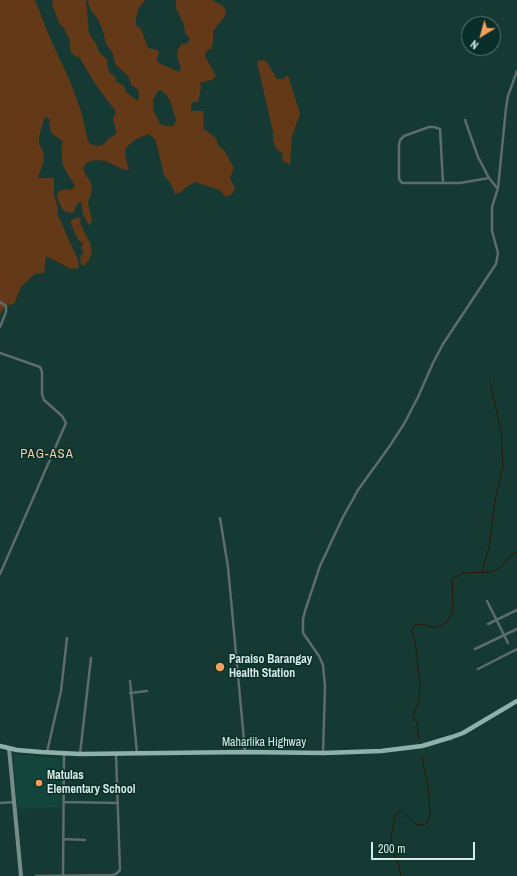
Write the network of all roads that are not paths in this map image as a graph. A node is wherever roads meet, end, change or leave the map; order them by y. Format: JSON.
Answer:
{"nodes":[{"id":1,"x":517,"y":71,"type":"edge"},
{"id":2,"x":465,"y":120,"type":"dead end"},
{"id":3,"x":489,"y":178,"type":"junction"},
{"id":4,"x":443,"y":183,"type":"junction"},
{"id":5,"x":498,"y":188,"type":"junction"},
{"id":6,"x":0,"y":302,"type":"edge"},
{"id":7,"x":0,"y":327,"type":"edge"},
{"id":8,"x":0,"y":352,"type":"edge"},
{"id":9,"x":220,"y":518,"type":"dead end"},
{"id":10,"x":0,"y":574,"type":"edge"},
{"id":11,"x":487,"y":602,"type":"dead end"},
{"id":12,"x":517,"y":610,"type":"edge"},
{"id":13,"x":496,"y":621,"type":"junction"},
{"id":14,"x":488,"y":624,"type":"dead end"},
{"id":15,"x":517,"y":629,"type":"edge"},
{"id":16,"x":504,"y":636,"type":"junction"},
{"id":17,"x":67,"y":638,"type":"dead end"},
{"id":18,"x":508,"y":644,"type":"dead end"},
{"id":19,"x":475,"y":649,"type":"dead end"},
{"id":20,"x":517,"y":649,"type":"edge"},
{"id":21,"x":91,"y":658,"type":"dead end"},
{"id":22,"x":478,"y":669,"type":"dead end"},
{"id":23,"x":130,"y":681,"type":"dead end"},
{"id":24,"x":147,"y":691,"type":"dead end"},
{"id":25,"x":130,"y":693,"type":"junction"},
{"id":26,"x":517,"y":701,"type":"edge"},
{"id":27,"x":0,"y":746,"type":"edge"},
{"id":28,"x":9,"y":748,"type":"junction"},
{"id":29,"x":47,"y":752,"type":"junction"},
{"id":30,"x":245,"y":752,"type":"junction"},
{"id":31,"x":64,"y":753,"type":"junction"},
{"id":32,"x":323,"y":753,"type":"junction"},
{"id":33,"x":80,"y":754,"type":"junction"},
{"id":34,"x":116,"y":754,"type":"junction"},
{"id":35,"x":137,"y":754,"type":"junction"},
{"id":36,"x":14,"y":802,"type":"junction"},
{"id":37,"x":64,"y":802,"type":"junction"},
{"id":38,"x":0,"y":803,"type":"edge"},
{"id":39,"x":118,"y":803,"type":"junction"},
{"id":40,"x":64,"y":839,"type":"junction"},
{"id":41,"x":84,"y":840,"type":"dead end"},
{"id":42,"x":21,"y":876,"type":"edge"},
{"id":43,"x":36,"y":876,"type":"edge"},
{"id":44,"x":63,"y":876,"type":"edge"}],
"edges":[{"from":1,"to":5,"type":"street"},
{"from":2,"to":3,"type":"street"},
{"from":3,"to":4,"type":"street"},
{"from":3,"to":5,"type":"street"},
{"from":4,"to":4,"type":"street"},
{"from":5,"to":32,"type":"street"},
{"from":6,"to":7,"type":"street"},
{"from":8,"to":10,"type":"street"},
{"from":9,"to":30,"type":"street"},
{"from":11,"to":13,"type":"street"},
{"from":12,"to":13,"type":"street"},
{"from":13,"to":14,"type":"street"},
{"from":13,"to":16,"type":"street"},
{"from":15,"to":16,"type":"street"},
{"from":16,"to":18,"type":"street"},
{"from":16,"to":19,"type":"street"},
{"from":17,"to":29,"type":"street"},
{"from":20,"to":22,"type":"street"},
{"from":21,"to":33,"type":"street"},
{"from":23,"to":25,"type":"street"},
{"from":24,"to":25,"type":"street"},
{"from":25,"to":35,"type":"street"},
{"from":26,"to":32,"type":"highway","name":"Maharlika Highway"},
{"from":27,"to":28,"type":"highway","name":"Maharlika Highway"},
{"from":28,"to":29,"type":"highway","name":"Maharlika Highway"},
{"from":28,"to":36,"type":"main road"},
{"from":29,"to":31,"type":"highway","name":"Maharlika Highway"},
{"from":30,"to":32,"type":"highway","name":"Maharlika Highway"},
{"from":30,"to":35,"type":"highway","name":"Maharlika Highway"},
{"from":31,"to":33,"type":"highway","name":"Maharlika Highway"},
{"from":31,"to":37,"type":"street"},
{"from":33,"to":34,"type":"highway","name":"Maharlika Highway"},
{"from":34,"to":35,"type":"highway","name":"Maharlika Highway"},
{"from":34,"to":39,"type":"street"},
{"from":36,"to":38,"type":"street"},
{"from":36,"to":42,"type":"main road"},
{"from":37,"to":39,"type":"street"},
{"from":37,"to":40,"type":"street"},
{"from":39,"to":44,"type":"street"},
{"from":40,"to":41,"type":"street"},
{"from":40,"to":44,"type":"street"},
{"from":43,"to":44,"type":"street"}]}
